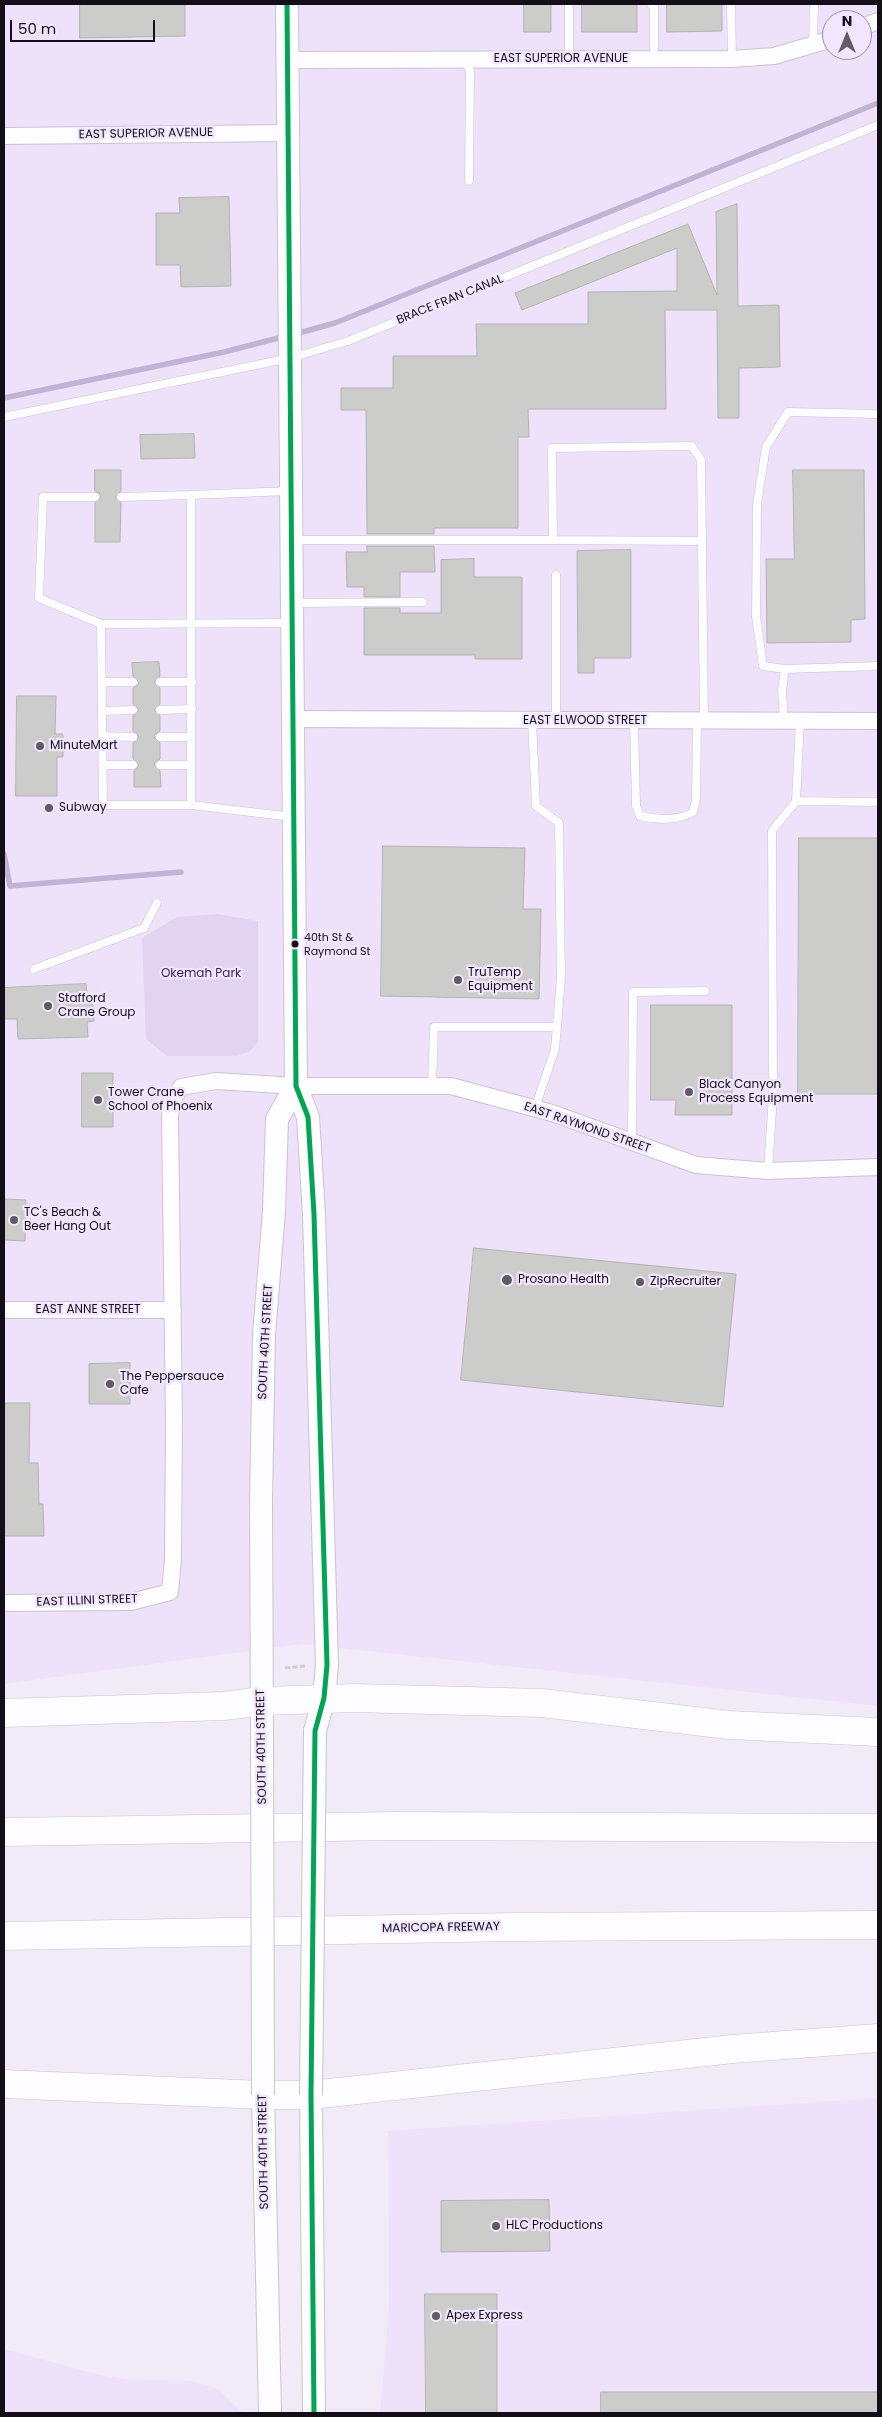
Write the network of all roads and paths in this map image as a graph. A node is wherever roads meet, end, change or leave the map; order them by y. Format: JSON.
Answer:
{"nodes":[{"id":1,"x":287,"y":4,"type":"edge"},
{"id":2,"x":569,"y":4,"type":"edge"},
{"id":3,"x":731,"y":4,"type":"edge"},
{"id":4,"x":814,"y":4,"type":"edge"},
{"id":5,"x":654,"y":5,"type":"edge"},
{"id":6,"x":822,"y":42,"type":"edge"},
{"id":7,"x":813,"y":45,"type":"junction"},
{"id":8,"x":569,"y":59,"type":"junction"},
{"id":9,"x":654,"y":59,"type":"junction"},
{"id":10,"x":732,"y":59,"type":"junction"},
{"id":11,"x":288,"y":60,"type":"junction"},
{"id":12,"x":465,"y":60,"type":"junction"},
{"id":13,"x":878,"y":125,"type":"edge"},
{"id":14,"x":289,"y":133,"type":"junction"},
{"id":15,"x":4,"y":136,"type":"edge"},
{"id":16,"x":469,"y":181,"type":"dead end"},
{"id":17,"x":290,"y":357,"type":"junction"},
{"id":18,"x":878,"y":414,"type":"edge"},
{"id":19,"x":4,"y":418,"type":"edge"},
{"id":20,"x":291,"y":491,"type":"junction"},
{"id":21,"x":191,"y":495,"type":"junction"},
{"id":22,"x":95,"y":497,"type":"dead end"},
{"id":23,"x":121,"y":497,"type":"dead end"},
{"id":24,"x":292,"y":540,"type":"junction"},
{"id":25,"x":553,"y":540,"type":"junction"},
{"id":26,"x":702,"y":541,"type":"junction"},
{"id":27,"x":556,"y":575,"type":"dead end"},
{"id":28,"x":423,"y":602,"type":"dead end"},
{"id":29,"x":292,"y":613,"type":"junction"},
{"id":30,"x":100,"y":624,"type":"junction"},
{"id":31,"x":192,"y":624,"type":"junction"},
{"id":32,"x":878,"y":666,"type":"edge"},
{"id":33,"x":785,"y":669,"type":"junction"},
{"id":34,"x":102,"y":682,"type":"junction"},
{"id":35,"x":133,"y":682,"type":"dead end"},
{"id":36,"x":160,"y":682,"type":"dead end"},
{"id":37,"x":192,"y":682,"type":"junction"},
{"id":38,"x":192,"y":709,"type":"junction"},
{"id":39,"x":133,"y":710,"type":"dead end"},
{"id":40,"x":160,"y":710,"type":"dead end"},
{"id":41,"x":102,"y":711,"type":"junction"},
{"id":42,"x":292,"y":719,"type":"junction"},
{"id":43,"x":532,"y":720,"type":"junction"},
{"id":44,"x":556,"y":720,"type":"junction"},
{"id":45,"x":634,"y":721,"type":"junction"},
{"id":46,"x":701,"y":721,"type":"junction"},
{"id":47,"x":792,"y":721,"type":"junction"},
{"id":48,"x":878,"y":721,"type":"edge"},
{"id":49,"x":102,"y":736,"type":"junction"},
{"id":50,"x":133,"y":737,"type":"dead end"},
{"id":51,"x":160,"y":737,"type":"dead end"},
{"id":52,"x":191,"y":737,"type":"junction"},
{"id":53,"x":102,"y":765,"type":"junction"},
{"id":54,"x":133,"y":765,"type":"dead end"},
{"id":55,"x":160,"y":765,"type":"dead end"},
{"id":56,"x":191,"y":765,"type":"junction"},
{"id":57,"x":796,"y":801,"type":"junction"},
{"id":58,"x":878,"y":802,"type":"edge"},
{"id":59,"x":191,"y":805,"type":"junction"},
{"id":60,"x":294,"y":817,"type":"junction"},
{"id":61,"x":157,"y":903,"type":"dead end"},
{"id":62,"x":34,"y":969,"type":"dead end"},
{"id":63,"x":705,"y":991,"type":"dead end"},
{"id":64,"x":556,"y":1027,"type":"junction"},
{"id":65,"x":296,"y":1086,"type":"junction"},
{"id":66,"x":432,"y":1086,"type":"junction"},
{"id":67,"x":534,"y":1108,"type":"junction"},
{"id":68,"x":632,"y":1143,"type":"junction"},
{"id":69,"x":878,"y":1167,"type":"edge"},
{"id":70,"x":768,"y":1171,"type":"junction"},
{"id":71,"x":4,"y":1310,"type":"edge"},
{"id":72,"x":173,"y":1310,"type":"junction"},
{"id":73,"x":4,"y":1603,"type":"edge"},
{"id":74,"x":306,"y":1666,"type":"dead end"},
{"id":75,"x":285,"y":1668,"type":"dead end"},
{"id":76,"x":324,"y":1698,"type":"junction"},
{"id":77,"x":262,"y":1701,"type":"junction"},
{"id":78,"x":4,"y":1713,"type":"edge"},
{"id":79,"x":878,"y":1732,"type":"edge"},
{"id":80,"x":878,"y":1828,"type":"edge"},
{"id":81,"x":4,"y":1832,"type":"edge"},
{"id":82,"x":878,"y":1925,"type":"edge"},
{"id":83,"x":4,"y":1936,"type":"edge"},
{"id":84,"x":878,"y":2038,"type":"edge"},
{"id":85,"x":4,"y":2084,"type":"edge"},
{"id":86,"x":263,"y":2095,"type":"junction"},
{"id":87,"x":311,"y":2095,"type":"junction"},
{"id":88,"x":270,"y":2413,"type":"edge"},
{"id":89,"x":314,"y":2413,"type":"edge"}],
"edges":[{"from":1,"to":11,"type":"main road","name":"SOUTH 40TH STREET"},
{"from":2,"to":8,"type":"lane"},
{"from":3,"to":10,"type":"lane"},
{"from":4,"to":7,"type":"lane"},
{"from":5,"to":9,"type":"lane"},
{"from":6,"to":7,"type":"street","name":"EAST SUPERIOR AVENUE"},
{"from":7,"to":10,"type":"street","name":"EAST SUPERIOR AVENUE"},
{"from":8,"to":9,"type":"street","name":"EAST SUPERIOR AVENUE"},
{"from":8,"to":12,"type":"street","name":"EAST SUPERIOR AVENUE"},
{"from":9,"to":10,"type":"street","name":"EAST SUPERIOR AVENUE"},
{"from":11,"to":12,"type":"street","name":"EAST SUPERIOR AVENUE"},
{"from":11,"to":14,"type":"main road","name":"SOUTH 40TH STREET"},
{"from":12,"to":16,"type":"lane"},
{"from":13,"to":17,"type":"lane","name":"BRACE FRAN CANAL"},
{"from":14,"to":15,"type":"street","name":"EAST SUPERIOR AVENUE"},
{"from":14,"to":17,"type":"main road","name":"SOUTH 40TH STREET"},
{"from":17,"to":19,"type":"lane","name":"BRACE FRAN CANAL"},
{"from":17,"to":20,"type":"main road","name":"SOUTH 40TH STREET"},
{"from":18,"to":33,"type":"lane"},
{"from":20,"to":21,"type":"lane"},
{"from":20,"to":24,"type":"main road","name":"SOUTH 40TH STREET"},
{"from":21,"to":23,"type":"lane"},
{"from":21,"to":31,"type":"lane"},
{"from":22,"to":30,"type":"lane"},
{"from":24,"to":25,"type":"lane"},
{"from":24,"to":29,"type":"main road","name":"SOUTH 40TH STREET"},
{"from":25,"to":26,"type":"lane"},
{"from":25,"to":26,"type":"lane"},
{"from":26,"to":46,"type":"lane"},
{"from":27,"to":44,"type":"lane"},
{"from":28,"to":29,"type":"lane"},
{"from":29,"to":31,"type":"lane"},
{"from":29,"to":42,"type":"main road","name":"SOUTH 40TH STREET"},
{"from":30,"to":31,"type":"lane"},
{"from":30,"to":34,"type":"lane"},
{"from":31,"to":37,"type":"lane"},
{"from":32,"to":33,"type":"lane"},
{"from":33,"to":47,"type":"lane"},
{"from":34,"to":35,"type":"lane"},
{"from":34,"to":41,"type":"lane"},
{"from":36,"to":37,"type":"lane"},
{"from":37,"to":38,"type":"lane"},
{"from":38,"to":40,"type":"lane"},
{"from":38,"to":52,"type":"lane"},
{"from":39,"to":41,"type":"lane"},
{"from":41,"to":49,"type":"lane"},
{"from":42,"to":43,"type":"street","name":"EAST ELWOOD STREET"},
{"from":42,"to":60,"type":"main road","name":"SOUTH 40TH STREET"},
{"from":43,"to":44,"type":"street","name":"EAST ELWOOD STREET"},
{"from":43,"to":64,"type":"lane"},
{"from":44,"to":45,"type":"street","name":"EAST ELWOOD STREET"},
{"from":45,"to":46,"type":"street","name":"EAST ELWOOD STREET"},
{"from":45,"to":46,"type":"lane"},
{"from":46,"to":47,"type":"street","name":"EAST ELWOOD STREET"},
{"from":47,"to":48,"type":"street","name":"EAST ELWOOD STREET"},
{"from":47,"to":57,"type":"lane"},
{"from":49,"to":50,"type":"lane"},
{"from":49,"to":53,"type":"lane"},
{"from":51,"to":52,"type":"lane"},
{"from":52,"to":56,"type":"lane"},
{"from":53,"to":54,"type":"lane"},
{"from":53,"to":59,"type":"lane"},
{"from":55,"to":56,"type":"lane"},
{"from":56,"to":59,"type":"lane"},
{"from":57,"to":58,"type":"lane"},
{"from":57,"to":70,"type":"lane"},
{"from":59,"to":60,"type":"lane"},
{"from":60,"to":65,"type":"main road","name":"SOUTH 40TH STREET"},
{"from":61,"to":62,"type":"lane"},
{"from":63,"to":68,"type":"lane"},
{"from":64,"to":66,"type":"lane"},
{"from":64,"to":67,"type":"lane"},
{"from":65,"to":66,"type":"street","name":"EAST RAYMOND STREET"},
{"from":65,"to":72,"type":"street"},
{"from":65,"to":76,"type":"main road","name":"SOUTH 40TH STREET"},
{"from":65,"to":77,"type":"main road","name":"SOUTH 40TH STREET"},
{"from":66,"to":67,"type":"street","name":"EAST RAYMOND STREET"},
{"from":67,"to":68,"type":"street","name":"EAST RAYMOND STREET"},
{"from":68,"to":70,"type":"street","name":"EAST RAYMOND STREET"},
{"from":69,"to":70,"type":"street","name":"EAST RAYMOND STREET"},
{"from":71,"to":72,"type":"street","name":"EAST ANNE STREET"},
{"from":72,"to":73,"type":"street","name":"EAST ILLINI STREET"},
{"from":74,"to":75,"type":"path"},
{"from":76,"to":77,"type":"highway"},
{"from":76,"to":79,"type":"highway"},
{"from":76,"to":87,"type":"main road","name":"SOUTH 40TH STREET","bridge":true},
{"from":77,"to":78,"type":"highway"},
{"from":77,"to":86,"type":"main road","name":"SOUTH 40TH STREET","bridge":true},
{"from":80,"to":81,"type":"highway"},
{"from":82,"to":83,"type":"highway","name":"MARICOPA FREEWAY"},
{"from":84,"to":87,"type":"highway"},
{"from":85,"to":86,"type":"highway"},
{"from":86,"to":87,"type":"highway"},
{"from":86,"to":88,"type":"main road","name":"SOUTH 40TH STREET"},
{"from":87,"to":89,"type":"main road","name":"SOUTH 40TH STREET"}]}
